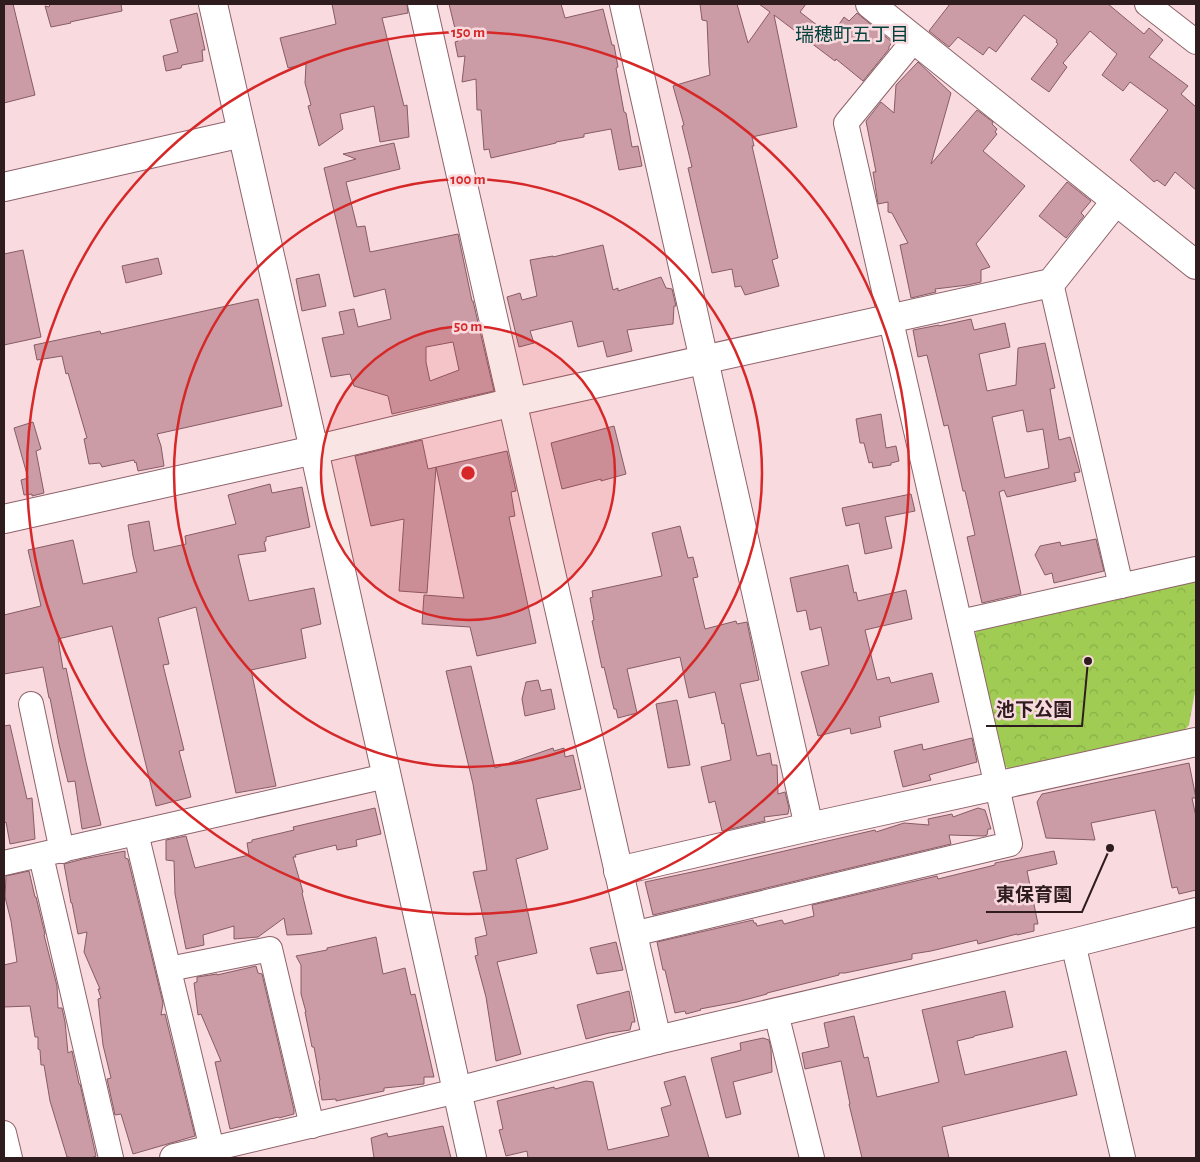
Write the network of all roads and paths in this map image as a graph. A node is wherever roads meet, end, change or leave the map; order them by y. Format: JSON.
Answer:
{"nodes":[{"id":1,"x":213,"y":4,"type":"edge"},
{"id":2,"x":422,"y":4,"type":"edge"},
{"id":3,"x":624,"y":4,"type":"edge"},
{"id":4,"x":870,"y":4,"type":"edge"},
{"id":5,"x":1147,"y":4,"type":"edge"},
{"id":6,"x":915,"y":40,"type":"junction"},
{"id":7,"x":1196,"y":42,"type":"edge"},
{"id":8,"x":242,"y":133,"type":"junction"},
{"id":9,"x":4,"y":187,"type":"edge"},
{"id":10,"x":1116,"y":201,"type":"junction"},
{"id":11,"x":1196,"y":265,"type":"edge"},
{"id":12,"x":1051,"y":283,"type":"junction"},
{"id":13,"x":891,"y":318,"type":"junction"},
{"id":14,"x":704,"y":360,"type":"junction"},
{"id":15,"x":513,"y":402,"type":"junction"},
{"id":16,"x":314,"y":450,"type":"junction"},
{"id":17,"x":4,"y":519,"type":"edge"},
{"id":18,"x":1196,"y":569,"type":"edge"},
{"id":19,"x":1122,"y":586,"type":"junction"},
{"id":20,"x":960,"y":622,"type":"junction"},
{"id":21,"x":31,"y":704,"type":"dead end"},
{"id":22,"x":1196,"y":742,"type":"edge"},
{"id":23,"x":386,"y":776,"type":"junction"},
{"id":24,"x":997,"y":786,"type":"junction"},
{"id":25,"x":809,"y":827,"type":"junction"},
{"id":26,"x":136,"y":833,"type":"junction"},
{"id":27,"x":51,"y":853,"type":"junction"},
{"id":28,"x":4,"y":863,"type":"edge"},
{"id":29,"x":618,"y":871,"type":"junction"},
{"id":30,"x":1196,"y":912,"type":"edge"},
{"id":31,"x":633,"y":934,"type":"junction"},
{"id":32,"x":1072,"y":943,"type":"junction"},
{"id":33,"x":169,"y":969,"type":"junction"},
{"id":34,"x":776,"y":1013,"type":"junction"},
{"id":35,"x":657,"y":1040,"type":"junction"},
{"id":36,"x":457,"y":1090,"type":"junction"},
{"id":37,"x":312,"y":1126,"type":"junction"},
{"id":38,"x":4,"y":1133,"type":"edge"},
{"id":39,"x":214,"y":1153,"type":"edge"},
{"id":40,"x":10,"y":1158,"type":"edge"},
{"id":41,"x":111,"y":1158,"type":"edge"},
{"id":42,"x":174,"y":1158,"type":"edge"},
{"id":43,"x":472,"y":1158,"type":"edge"},
{"id":44,"x":812,"y":1158,"type":"edge"},
{"id":45,"x":1123,"y":1158,"type":"edge"}],
"edges":[{"from":1,"to":8,"type":"street"},
{"from":2,"to":15,"type":"street"},
{"from":3,"to":14,"type":"street"},
{"from":4,"to":6,"type":"street"},
{"from":5,"to":7,"type":"street"},
{"from":6,"to":10,"type":"street"},
{"from":6,"to":13,"type":"street"},
{"from":8,"to":9,"type":"street"},
{"from":8,"to":16,"type":"street"},
{"from":10,"to":11,"type":"street"},
{"from":10,"to":12,"type":"street"},
{"from":12,"to":13,"type":"street"},
{"from":12,"to":19,"type":"street"},
{"from":13,"to":14,"type":"street"},
{"from":13,"to":20,"type":"street"},
{"from":14,"to":15,"type":"street"},
{"from":14,"to":25,"type":"street"},
{"from":15,"to":16,"type":"street"},
{"from":15,"to":29,"type":"street"},
{"from":16,"to":17,"type":"street"},
{"from":16,"to":23,"type":"street"},
{"from":18,"to":19,"type":"street"},
{"from":19,"to":20,"type":"street"},
{"from":20,"to":24,"type":"street"},
{"from":21,"to":27,"type":"street"},
{"from":22,"to":24,"type":"street"},
{"from":23,"to":26,"type":"street"},
{"from":23,"to":36,"type":"street"},
{"from":24,"to":25,"type":"street"},
{"from":24,"to":31,"type":"street"},
{"from":25,"to":29,"type":"street"},
{"from":26,"to":27,"type":"street"},
{"from":26,"to":33,"type":"street"},
{"from":27,"to":28,"type":"street"},
{"from":27,"to":41,"type":"street"},
{"from":29,"to":31,"type":"street"},
{"from":30,"to":32,"type":"street"},
{"from":31,"to":35,"type":"street"},
{"from":32,"to":34,"type":"street"},
{"from":32,"to":45,"type":"street"},
{"from":33,"to":37,"type":"street"},
{"from":33,"to":39,"type":"street"},
{"from":34,"to":35,"type":"street"},
{"from":34,"to":44,"type":"street"},
{"from":35,"to":36,"type":"street"},
{"from":36,"to":37,"type":"street"},
{"from":36,"to":43,"type":"street"},
{"from":37,"to":39,"type":"street"},
{"from":38,"to":40,"type":"street"},
{"from":39,"to":42,"type":"street"}]}
